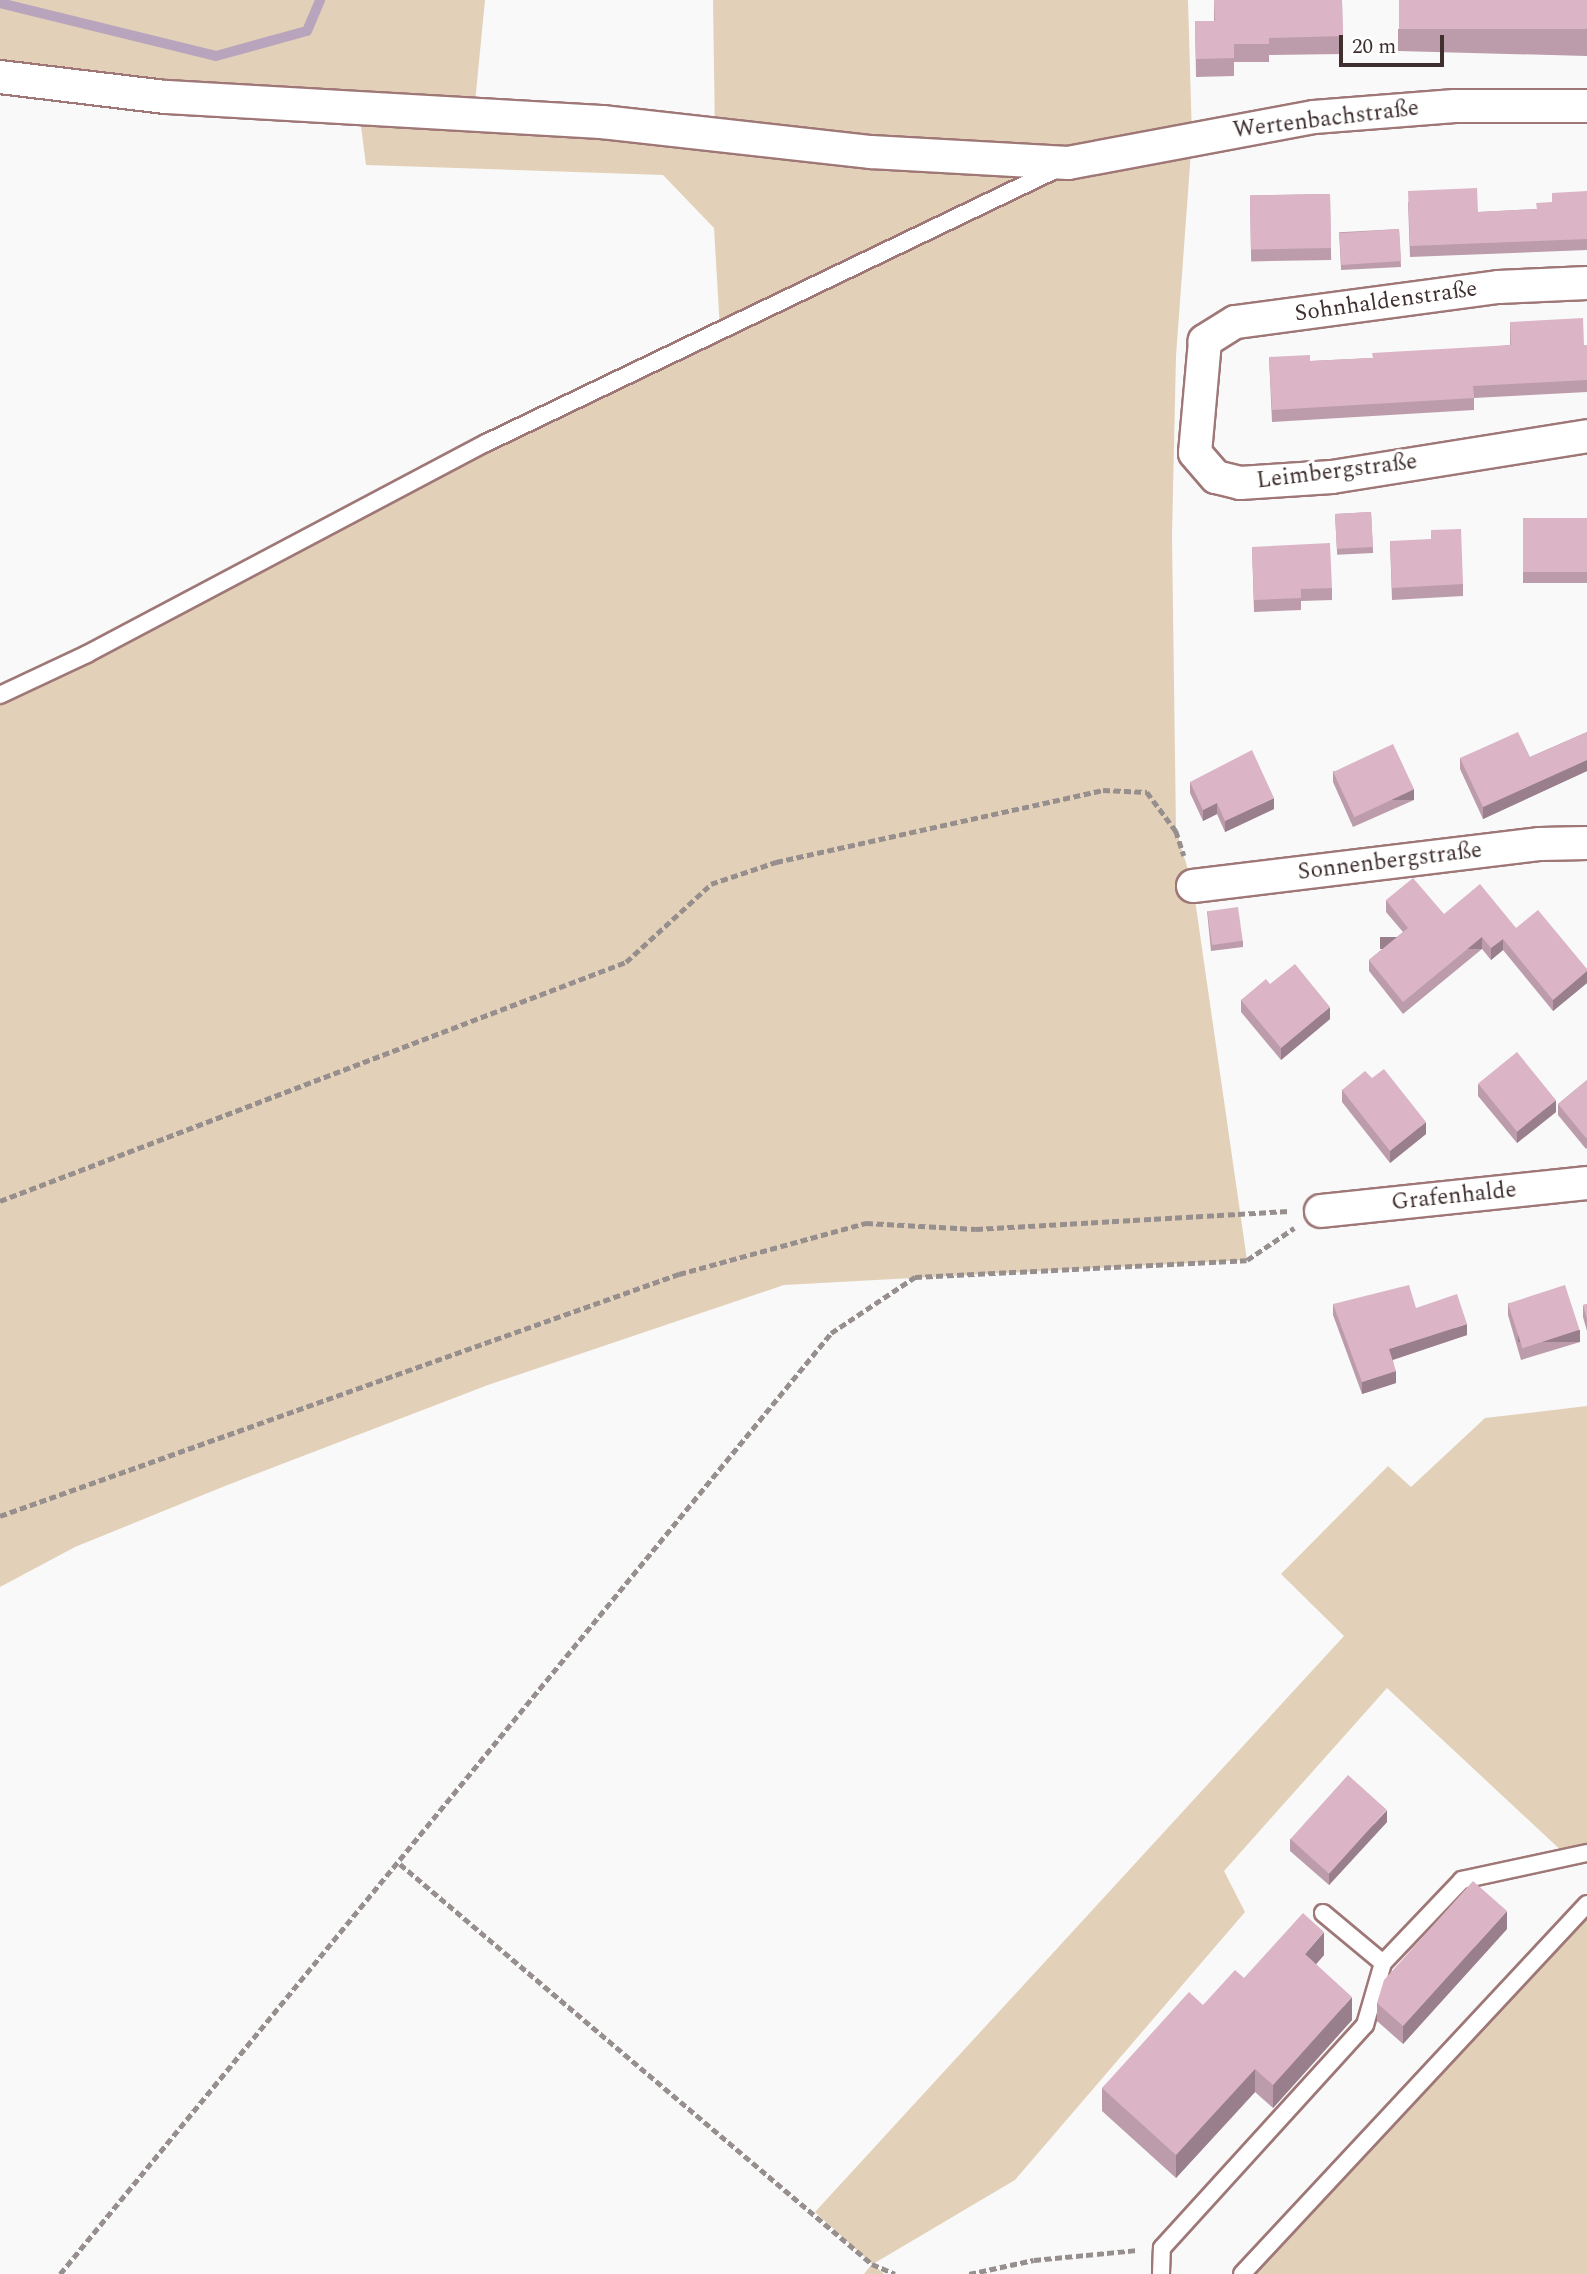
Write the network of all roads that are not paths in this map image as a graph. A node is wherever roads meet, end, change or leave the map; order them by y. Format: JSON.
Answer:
{"nodes":[{"id":1,"x":10,"y":79,"type":"edge"},
{"id":2,"x":1587,"y":106,"type":"edge"},
{"id":3,"x":1068,"y":163,"type":"junction"},
{"id":4,"x":1587,"y":283,"type":"edge"},
{"id":5,"x":1202,"y":354,"type":"joint"},
{"id":6,"x":1587,"y":436,"type":"edge"},
{"id":7,"x":0,"y":695,"type":"edge"},
{"id":8,"x":1587,"y":843,"type":"edge"},
{"id":9,"x":1193,"y":886,"type":"road end"},
{"id":10,"x":1587,"y":1183,"type":"edge"},
{"id":11,"x":1321,"y":1211,"type":"road end"},
{"id":12,"x":1587,"y":1853,"type":"edge"},
{"id":13,"x":1587,"y":1904,"type":"edge"},
{"id":14,"x":1323,"y":1913,"type":"dead end"},
{"id":15,"x":1383,"y":1963,"type":"junction"},
{"id":16,"x":1161,"y":2274,"type":"edge"},
{"id":17,"x":1242,"y":2274,"type":"edge"}],
"edges":[{"from":1,"to":3,"type":"street","name":"Wertenbachstraße"},
{"from":2,"to":3,"type":"street","name":"Wertenbachstraße"},
{"from":3,"to":7,"type":"lane"},
{"from":4,"to":5,"type":"street","name":"Sohnhaldenstraße"},
{"from":5,"to":6,"type":"street","name":"Leimbergstraße"},
{"from":8,"to":9,"type":"street","name":"Sonnenbergstraße"},
{"from":10,"to":11,"type":"street","name":"Grafenhalde"},
{"from":12,"to":15,"type":"lane"},
{"from":13,"to":17,"type":"lane"},
{"from":14,"to":15,"type":"lane"},
{"from":15,"to":16,"type":"lane"}]}
